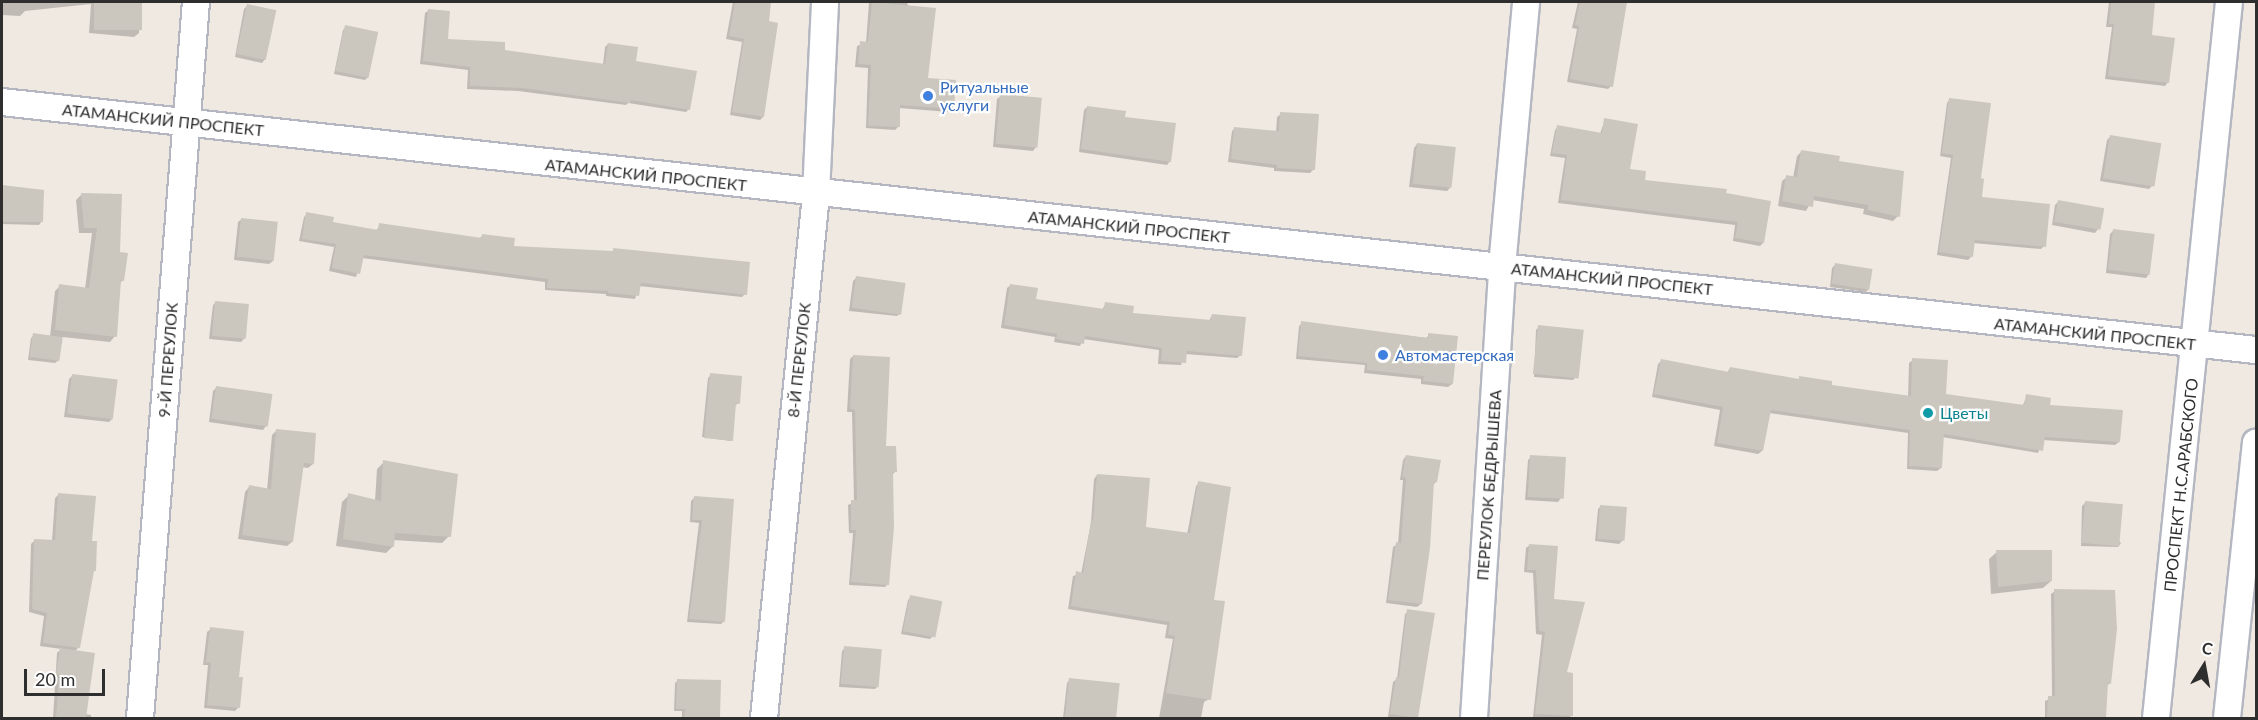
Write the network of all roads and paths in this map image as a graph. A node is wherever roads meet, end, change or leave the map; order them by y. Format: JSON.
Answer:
{"nodes":[{"id":1,"x":196,"y":2,"type":"edge"},
{"id":2,"x":825,"y":2,"type":"edge"},
{"id":3,"x":1526,"y":2,"type":"edge"},
{"id":4,"x":2229,"y":2,"type":"edge"},
{"id":5,"x":2,"y":102,"type":"edge"},
{"id":6,"x":186,"y":123,"type":"junction"},
{"id":7,"x":816,"y":194,"type":"junction"},
{"id":8,"x":1502,"y":267,"type":"junction"},
{"id":9,"x":2196,"y":345,"type":"junction"},
{"id":10,"x":2256,"y":350,"type":"edge"},
{"id":11,"x":2256,"y":443,"type":"edge"},
{"id":12,"x":140,"y":718,"type":"edge"},
{"id":13,"x":764,"y":718,"type":"edge"},
{"id":14,"x":1474,"y":718,"type":"edge"},
{"id":15,"x":2156,"y":718,"type":"edge"},
{"id":16,"x":2227,"y":718,"type":"edge"}],
"edges":[{"from":1,"to":6,"type":"street","name":"9-Й ПЕРЕУЛОК"},
{"from":2,"to":7,"type":"street","name":"8-Й ПЕРЕУЛОК"},
{"from":3,"to":8,"type":"street","name":"ПЕРЕУЛОК БЕДРЫШЕВА"},
{"from":4,"to":9,"type":"street","name":"ПРОСПЕКТ Н.С.АРАБСКОГО"},
{"from":5,"to":6,"type":"street","name":"АТАМАНСКИЙ ПРОСПЕКТ"},
{"from":6,"to":7,"type":"street","name":"АТАМАНСКИЙ ПРОСПЕКТ"},
{"from":6,"to":12,"type":"street","name":"9-Й ПЕРЕУЛОК"},
{"from":7,"to":8,"type":"street","name":"АТАМАНСКИЙ ПРОСПЕКТ"},
{"from":7,"to":13,"type":"street","name":"8-Й ПЕРЕУЛОК"},
{"from":8,"to":9,"type":"street","name":"АТАМАНСКИЙ ПРОСПЕКТ"},
{"from":8,"to":14,"type":"street","name":"ПЕРЕУЛОК БЕДРЫШЕВА"},
{"from":9,"to":10,"type":"street","name":"АТАМАНСКИЙ ПРОСПЕКТ"},
{"from":9,"to":15,"type":"street","name":"ПРОСПЕКТ Н.С.АРАБСКОГО"},
{"from":11,"to":16,"type":"street"}]}
